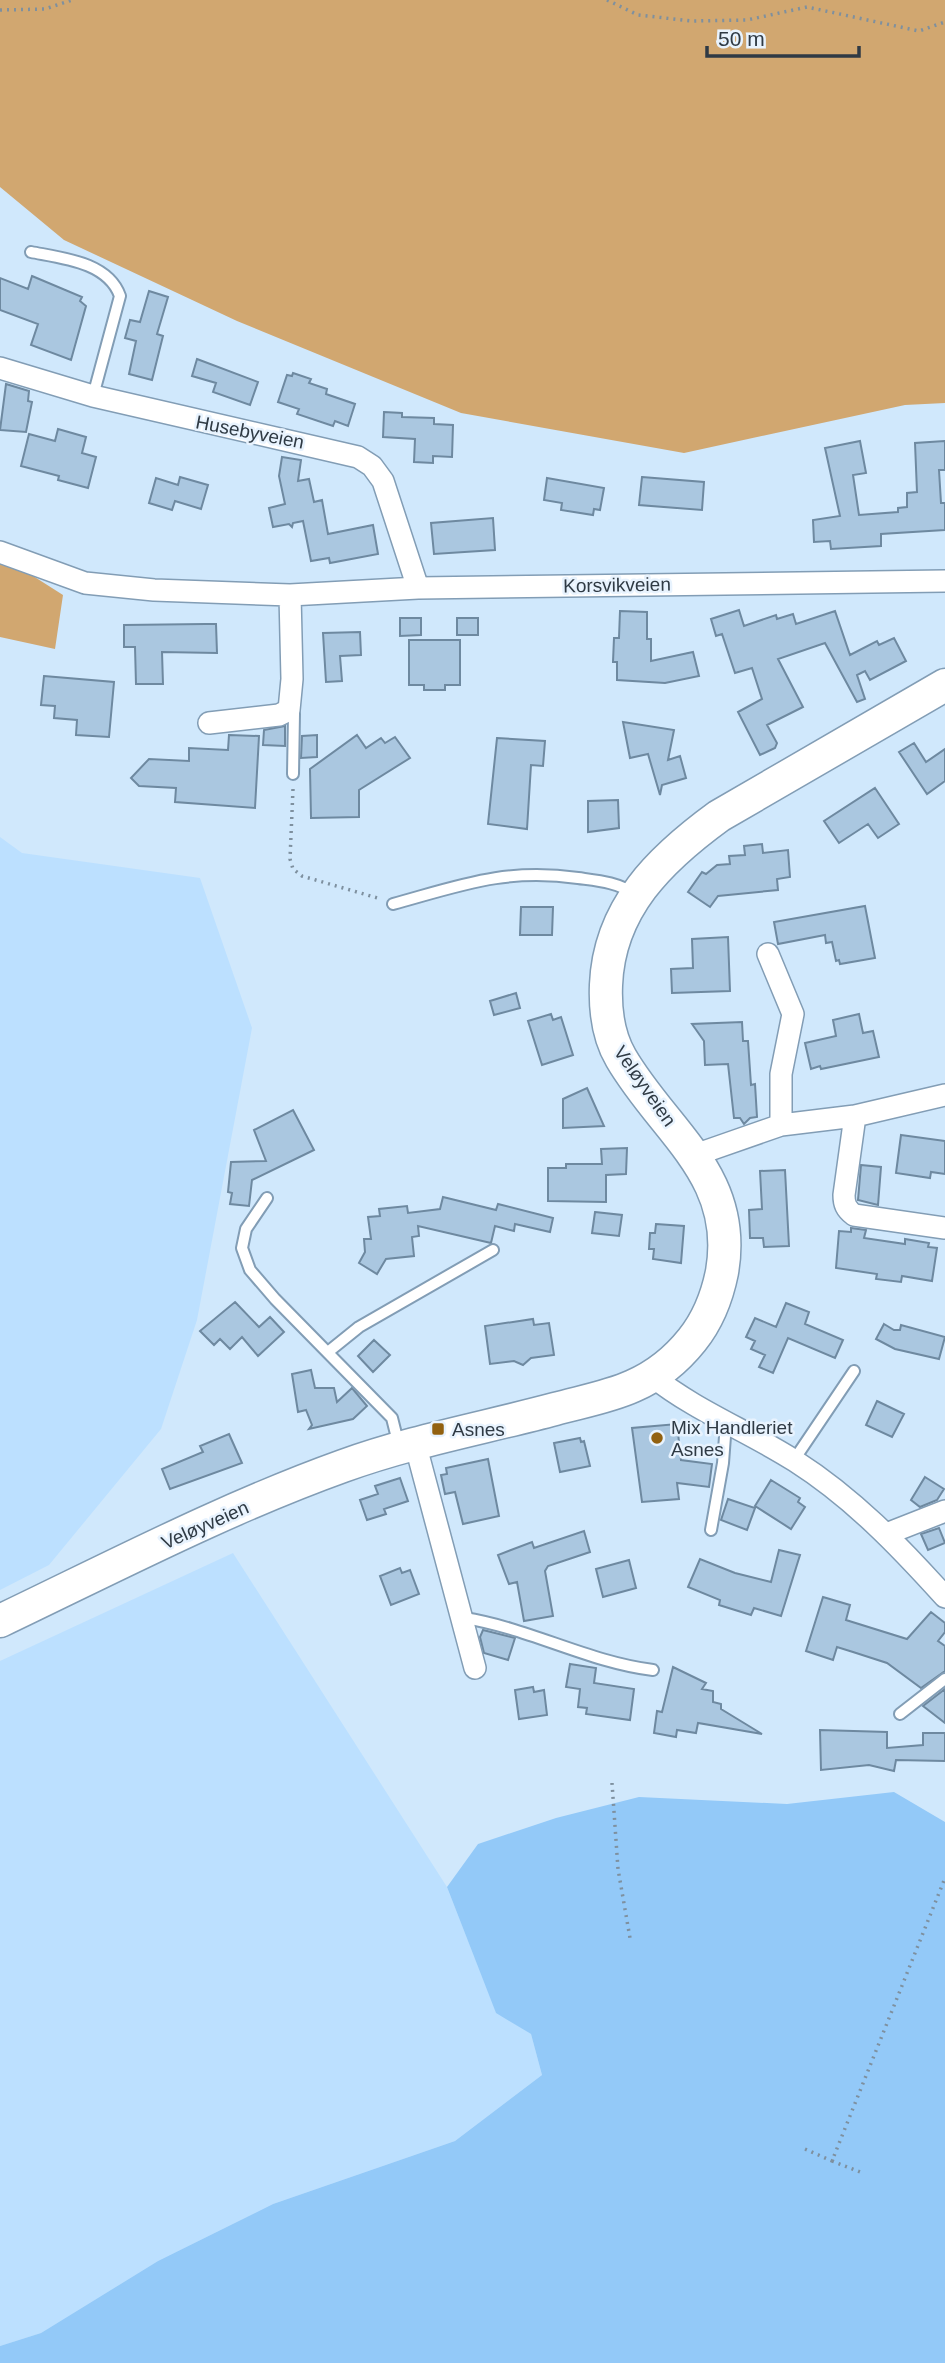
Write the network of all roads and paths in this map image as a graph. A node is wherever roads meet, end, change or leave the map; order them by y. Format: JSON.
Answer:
{"nodes":[{"id":1,"x":72,"y":0,"type":"edge"},
{"id":2,"x":607,"y":0,"type":"edge"},
{"id":3,"x":0,"y":10,"type":"edge"},
{"id":4,"x":945,"y":22,"type":"edge"},
{"id":5,"x":31,"y":252,"type":"dead end"},
{"id":6,"x":0,"y":368,"type":"edge"},
{"id":7,"x":93,"y":396,"type":"junction"},
{"id":8,"x":0,"y":552,"type":"edge"},
{"id":9,"x":945,"y":581,"type":"edge"},
{"id":10,"x":418,"y":588,"type":"junction"},
{"id":11,"x":290,"y":595,"type":"junction"},
{"id":12,"x":945,"y":685,"type":"edge"},
{"id":13,"x":289,"y":710,"type":"junction"},
{"id":14,"x":209,"y":723,"type":"dead end"},
{"id":15,"x":293,"y":774,"type":"joint"},
{"id":16,"x":635,"y":894,"type":"junction"},
{"id":17,"x":393,"y":904,"type":"joint"},
{"id":18,"x":768,"y":954,"type":"dead end"},
{"id":19,"x":944,"y":1097,"type":"edge"},
{"id":20,"x":855,"y":1116,"type":"junction"},
{"id":21,"x":781,"y":1125,"type":"junction"},
{"id":22,"x":695,"y":1155,"type":"junction"},
{"id":23,"x":267,"y":1198,"type":"dead end"},
{"id":24,"x":945,"y":1228,"type":"edge"},
{"id":25,"x":494,"y":1250,"type":"dead end"},
{"id":26,"x":328,"y":1352,"type":"junction"},
{"id":27,"x":854,"y":1371,"type":"dead end"},
{"id":28,"x":652,"y":1376,"type":"junction"},
{"id":29,"x":726,"y":1423,"type":"junction"},
{"id":30,"x":407,"y":1446,"type":"junction"},
{"id":31,"x":794,"y":1460,"type":"junction"},
{"id":32,"x":945,"y":1511,"type":"edge"},
{"id":33,"x":712,"y":1530,"type":"dead end"},
{"id":34,"x":888,"y":1534,"type":"junction"},
{"id":35,"x":945,"y":1597,"type":"edge"},
{"id":36,"x":464,"y":1618,"type":"junction"},
{"id":37,"x":0,"y":1620,"type":"edge"},
{"id":38,"x":475,"y":1668,"type":"dead end"},
{"id":39,"x":653,"y":1670,"type":"dead end"},
{"id":40,"x":945,"y":1679,"type":"edge"},
{"id":41,"x":900,"y":1714,"type":"dead end"},
{"id":42,"x":612,"y":1783,"type":"dead end"},
{"id":43,"x":945,"y":1878,"type":"edge"},
{"id":44,"x":630,"y":1938,"type":"dead end"},
{"id":45,"x":805,"y":2149,"type":"dead end"},
{"id":46,"x":832,"y":2161,"type":"junction"},
{"id":47,"x":860,"y":2172,"type":"dead end"}],
"edges":[{"from":1,"to":3,"type":"path"},
{"from":2,"to":4,"type":"path"},
{"from":5,"to":7,"type":"lane"},
{"from":6,"to":7,"type":"street","name":"Husebyveien"},
{"from":7,"to":10,"type":"street","name":"Husebyveien"},
{"from":8,"to":11,"type":"street","name":"Korsvikveien"},
{"from":9,"to":10,"type":"street","name":"Korsvikveien"},
{"from":10,"to":11,"type":"street","name":"Korsvikveien"},
{"from":11,"to":13,"type":"street"},
{"from":12,"to":16,"type":"main road","name":"Veløyveien"},
{"from":13,"to":14,"type":"street"},
{"from":13,"to":15,"type":"lane"},
{"from":15,"to":17,"type":"path"},
{"from":16,"to":17,"type":"lane"},
{"from":16,"to":22,"type":"main road","name":"Veløyveien"},
{"from":18,"to":21,"type":"street"},
{"from":19,"to":20,"type":"street"},
{"from":20,"to":21,"type":"street"},
{"from":20,"to":24,"type":"street"},
{"from":21,"to":22,"type":"street"},
{"from":22,"to":28,"type":"main road","name":"Veløyveien"},
{"from":23,"to":26,"type":"lane"},
{"from":25,"to":26,"type":"lane"},
{"from":26,"to":30,"type":"lane"},
{"from":27,"to":31,"type":"lane"},
{"from":28,"to":29,"type":"street"},
{"from":28,"to":30,"type":"main road","name":"Veløyveien"},
{"from":29,"to":31,"type":"street"},
{"from":29,"to":33,"type":"lane"},
{"from":30,"to":36,"type":"street"},
{"from":30,"to":37,"type":"main road","name":"Veløyveien"},
{"from":31,"to":34,"type":"street"},
{"from":32,"to":34,"type":"street"},
{"from":34,"to":35,"type":"street"},
{"from":36,"to":38,"type":"street"},
{"from":36,"to":39,"type":"lane"},
{"from":40,"to":41,"type":"lane"},
{"from":42,"to":44,"type":"path"},
{"from":43,"to":46,"type":"path"},
{"from":45,"to":46,"type":"path"},
{"from":46,"to":47,"type":"path"}]}
